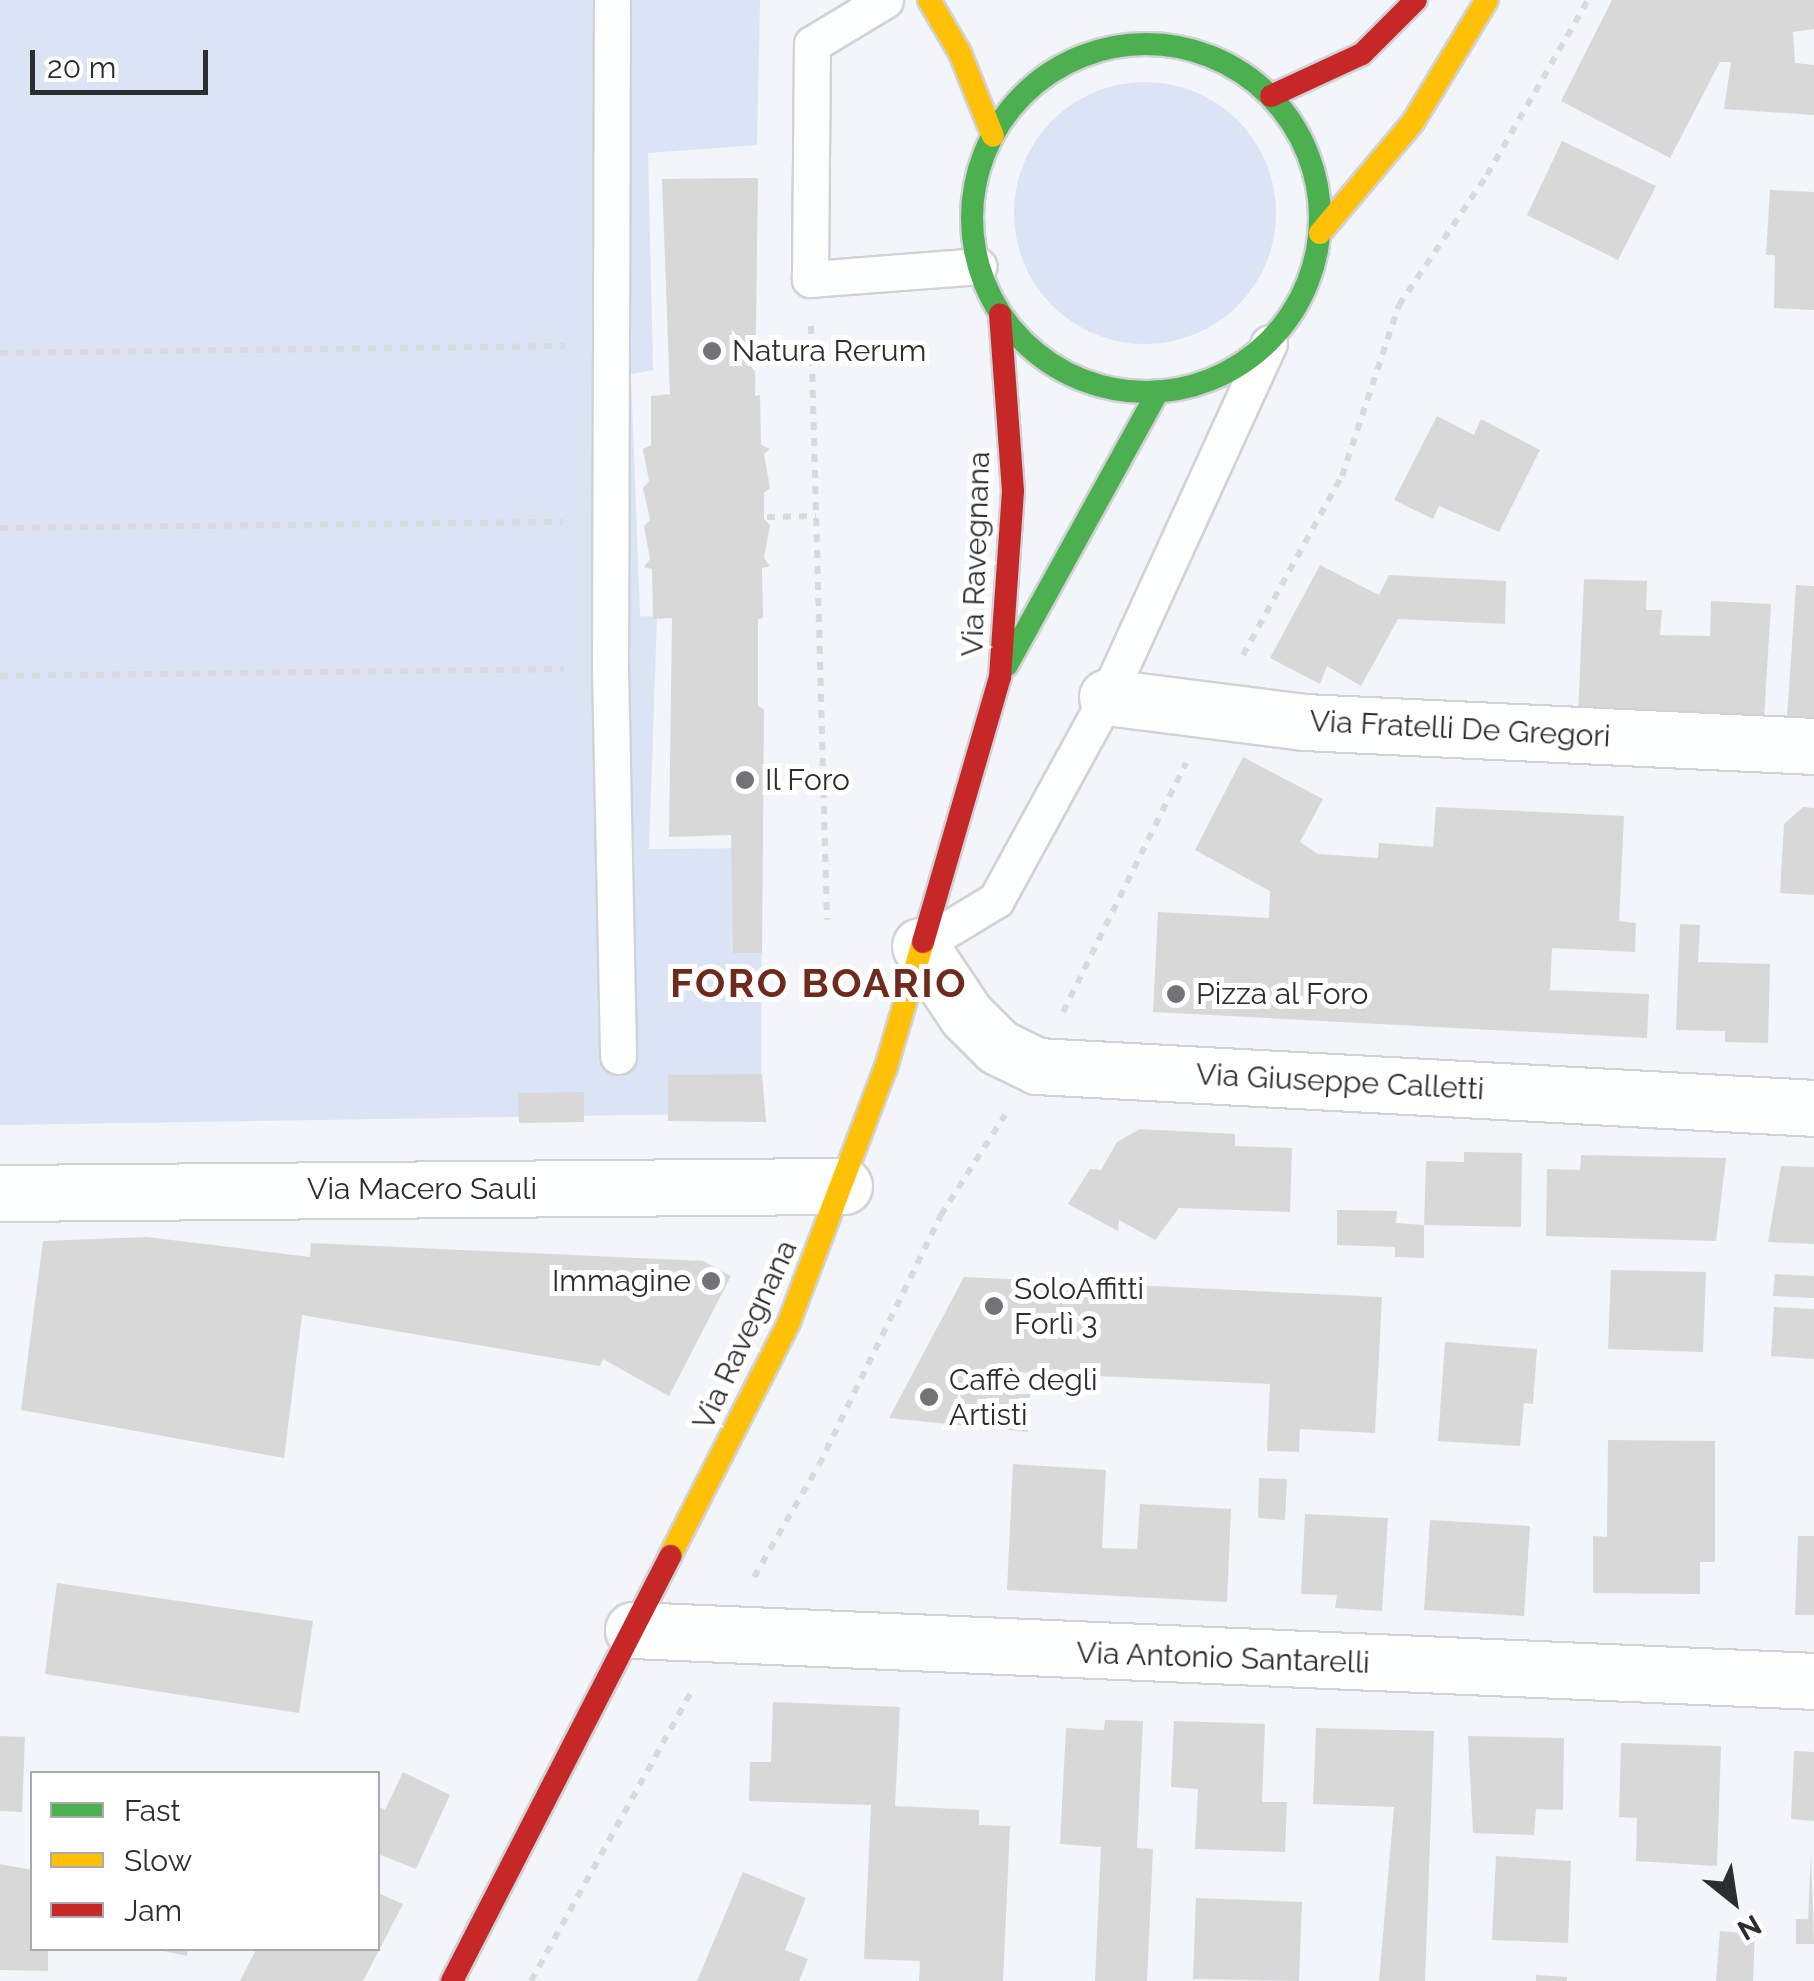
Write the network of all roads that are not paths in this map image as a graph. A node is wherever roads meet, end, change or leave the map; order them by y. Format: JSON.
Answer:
{"nodes":[{"id":1,"x":612,"y":0,"type":"edge"},
{"id":2,"x":884,"y":0,"type":"edge"},
{"id":3,"x":929,"y":0,"type":"edge"},
{"id":4,"x":1416,"y":0,"type":"edge"},
{"id":5,"x":1487,"y":0,"type":"edge"},
{"id":6,"x":1272,"y":96,"type":"junction"},
{"id":7,"x":992,"y":136,"type":"junction"},
{"id":8,"x":1320,"y":234,"type":"junction"},
{"id":9,"x":978,"y":266,"type":"junction"},
{"id":10,"x":1000,"y":314,"type":"junction"},
{"id":11,"x":1269,"y":343,"type":"junction"},
{"id":12,"x":1158,"y":392,"type":"junction"},
{"id":13,"x":1000,"y":677,"type":"junction"},
{"id":14,"x":1107,"y":697,"type":"junction"},
{"id":15,"x":1814,"y":746,"type":"edge"},
{"id":16,"x":920,"y":946,"type":"junction"},
{"id":17,"x":618,"y":1056,"type":"dead end"},
{"id":18,"x":1814,"y":1108,"type":"edge"},
{"id":19,"x":844,"y":1186,"type":"junction"},
{"id":20,"x":0,"y":1192,"type":"edge"},
{"id":21,"x":633,"y":1630,"type":"junction"},
{"id":22,"x":1814,"y":1681,"type":"edge"},
{"id":23,"x":455,"y":1980,"type":"edge"}],
"edges":[{"from":1,"to":17,"type":"lane"},
{"from":2,"to":9,"type":"lane"},
{"from":3,"to":7,"type":"main road"},
{"from":4,"to":6,"type":"main road"},
{"from":5,"to":8,"type":"main road"},
{"from":6,"to":7,"type":"main road"},
{"from":6,"to":8,"type":"main road"},
{"from":7,"to":9,"type":"main road"},
{"from":8,"to":11,"type":"main road"},
{"from":9,"to":10,"type":"main road"},
{"from":10,"to":12,"type":"main road"},
{"from":10,"to":13,"type":"main road","name":"Via Ravegnana"},
{"from":11,"to":12,"type":"main road"},
{"from":11,"to":14,"type":"lane"},
{"from":12,"to":13,"type":"main road","name":"Via Ravegnana"},
{"from":13,"to":16,"type":"main road","name":"Via Ravegnana"},
{"from":14,"to":15,"type":"street","name":"Via Fratelli De Gregori"},
{"from":14,"to":16,"type":"lane"},
{"from":16,"to":18,"type":"street","name":"Via Giuseppe Calletti"},
{"from":16,"to":19,"type":"main road","name":"Via Ravegnana"},
{"from":19,"to":20,"type":"street","name":"Via Macero Sauli"},
{"from":19,"to":21,"type":"main road","name":"Via Ravegnana"},
{"from":21,"to":22,"type":"street","name":"Via Antonio Santarelli"},
{"from":21,"to":23,"type":"main road","name":"Via Ravegnana"}]}
